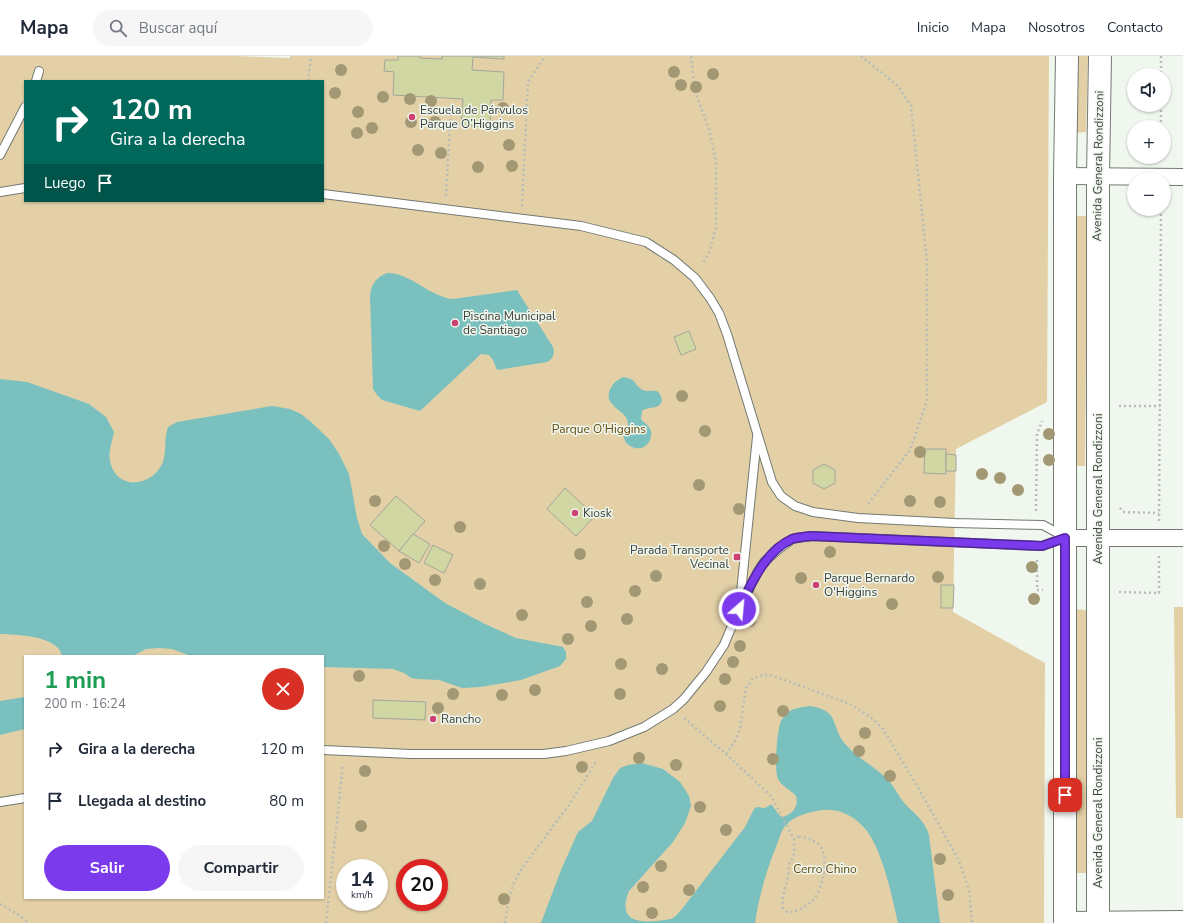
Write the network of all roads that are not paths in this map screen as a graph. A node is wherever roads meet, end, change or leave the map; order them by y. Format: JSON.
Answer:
{"nodes":[{"id":1,"x":1067,"y":56,"type":"edge"},
{"id":2,"x":1100,"y":56,"type":"edge"},
{"id":3,"x":39,"y":71,"type":"dead end"},
{"id":4,"x":36,"y":80,"type":"edge"},
{"id":5,"x":24,"y":109,"type":"edge"},
{"id":6,"x":0,"y":155,"type":"edge"},
{"id":7,"x":1065,"y":176,"type":"junction"},
{"id":8,"x":1098,"y":176,"type":"junction"},
{"id":9,"x":1183,"y":176,"type":"edge"},
{"id":10,"x":24,"y":188,"type":"edge"},
{"id":11,"x":0,"y":192,"type":"edge"},
{"id":12,"x":324,"y":194,"type":"edge"},
{"id":13,"x":758,"y":432,"type":"junction"},
{"id":14,"x":1065,"y":538,"type":"junction"},
{"id":15,"x":1098,"y":538,"type":"junction"},
{"id":16,"x":1183,"y":538,"type":"edge"},
{"id":17,"x":739,"y":609,"type":"junction"},
{"id":18,"x":324,"y":750,"type":"edge"},
{"id":19,"x":24,"y":798,"type":"edge"},
{"id":20,"x":0,"y":802,"type":"edge"},
{"id":21,"x":1183,"y":919,"type":"edge"},
{"id":22,"x":1065,"y":922,"type":"edge"},
{"id":23,"x":1098,"y":922,"type":"edge"}],
"edges":[{"from":1,"to":7,"type":"main road"},
{"from":2,"to":8,"type":"main road","name":"Avenida General Rondizzoni"},
{"from":3,"to":4,"type":"lane"},
{"from":5,"to":6,"type":"lane"},
{"from":7,"to":8,"type":"street"},
{"from":7,"to":14,"type":"main road"},
{"from":8,"to":9,"type":"street"},
{"from":8,"to":15,"type":"main road","name":"Avenida General Rondizzoni"},
{"from":10,"to":11,"type":"lane"},
{"from":12,"to":13,"type":"lane"},
{"from":13,"to":14,"type":"lane"},
{"from":13,"to":17,"type":"lane"},
{"from":14,"to":15,"type":"street"},
{"from":14,"to":17,"type":"lane"},
{"from":14,"to":22,"type":"main road"},
{"from":15,"to":16,"type":"street"},
{"from":15,"to":23,"type":"main road","name":"Avenida General Rondizzoni"},
{"from":17,"to":18,"type":"lane"},
{"from":19,"to":20,"type":"lane"},
{"from":21,"to":23,"type":"street"},
{"from":22,"to":23,"type":"street"}]}
